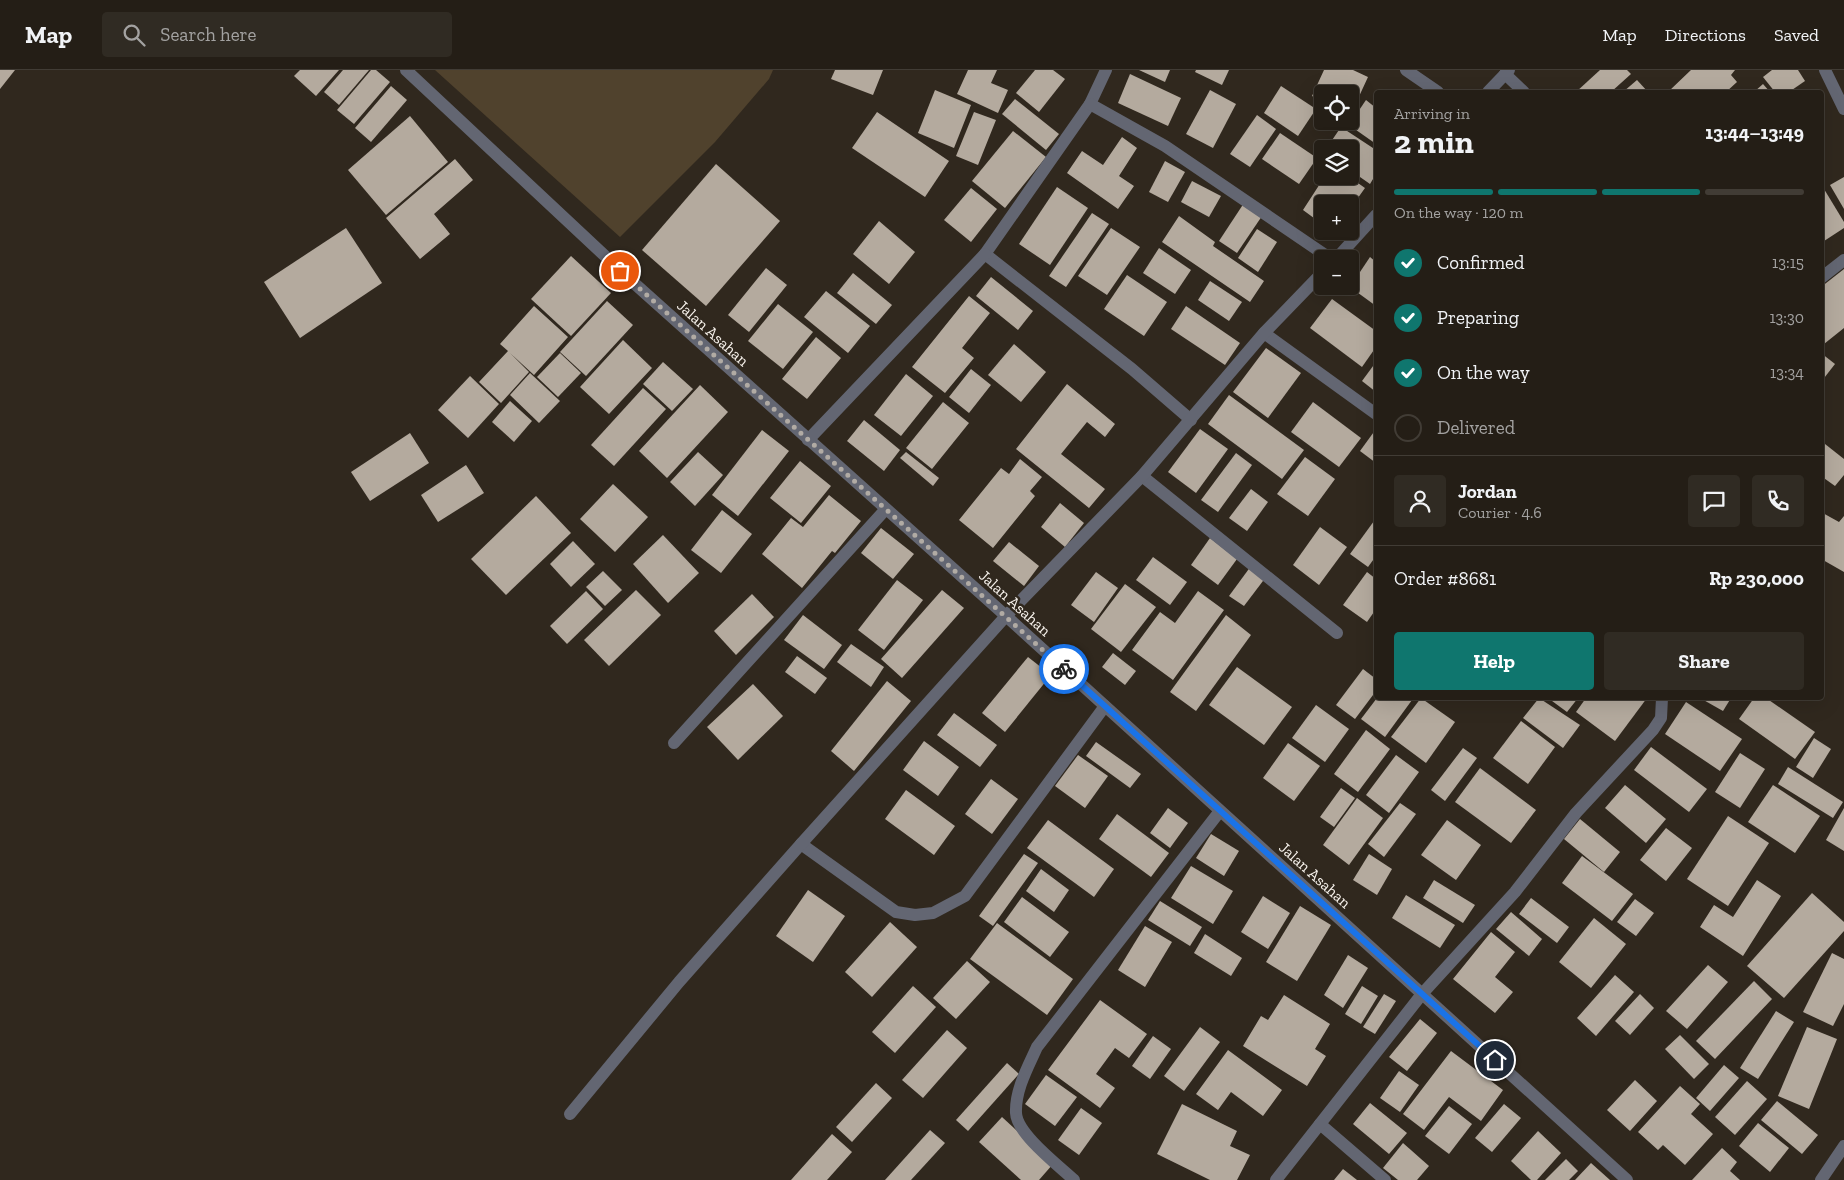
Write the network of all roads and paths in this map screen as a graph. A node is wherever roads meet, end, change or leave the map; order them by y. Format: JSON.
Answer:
{"nodes":[{"id":1,"x":406,"y":70,"type":"edge"},
{"id":2,"x":1106,"y":70,"type":"edge"},
{"id":3,"x":1406,"y":70,"type":"edge"},
{"id":4,"x":1825,"y":70,"type":"edge"},
{"id":5,"x":1507,"y":72,"type":"edge"},
{"id":6,"x":1435,"y":90,"type":"edge"},
{"id":7,"x":1490,"y":90,"type":"edge"},
{"id":8,"x":1522,"y":90,"type":"edge"},
{"id":9,"x":1090,"y":104,"type":"junction"},
{"id":10,"x":1844,"y":109,"type":"edge"},
{"id":11,"x":1374,"y":217,"type":"edge"},
{"id":12,"x":1318,"y":250,"type":"edge"},
{"id":13,"x":1344,"y":250,"type":"edge"},
{"id":14,"x":985,"y":254,"type":"junction"},
{"id":15,"x":1844,"y":260,"type":"edge"},
{"id":16,"x":1824,"y":276,"type":"edge"},
{"id":17,"x":1314,"y":280,"type":"edge"},
{"id":18,"x":1264,"y":333,"type":"junction"},
{"id":19,"x":1374,"y":413,"type":"edge"},
{"id":20,"x":1190,"y":420,"type":"junction"},
{"id":21,"x":808,"y":440,"type":"junction"},
{"id":22,"x":1142,"y":476,"type":"junction"},
{"id":23,"x":885,"y":510,"type":"junction"},
{"id":24,"x":1006,"y":616,"type":"junction"},
{"id":25,"x":1337,"y":633,"type":"dead end"},
{"id":26,"x":1662,"y":700,"type":"edge"},
{"id":27,"x":1105,"y":706,"type":"junction"},
{"id":28,"x":674,"y":743,"type":"dead end"},
{"id":29,"x":1220,"y":811,"type":"junction"},
{"id":30,"x":800,"y":844,"type":"junction"},
{"id":31,"x":1422,"y":994,"type":"junction"},
{"id":32,"x":570,"y":1114,"type":"dead end"},
{"id":33,"x":1320,"y":1124,"type":"junction"},
{"id":34,"x":1844,"y":1146,"type":"edge"},
{"id":35,"x":1074,"y":1180,"type":"edge"},
{"id":36,"x":1276,"y":1180,"type":"edge"},
{"id":37,"x":1385,"y":1180,"type":"edge"},
{"id":38,"x":1627,"y":1180,"type":"edge"},
{"id":39,"x":1821,"y":1180,"type":"edge"}],
"edges":[{"from":1,"to":21,"type":"street","name":"Jalan Asahan"},
{"from":2,"to":9,"type":"street"},
{"from":3,"to":6,"type":"street"},
{"from":4,"to":10,"type":"street"},
{"from":5,"to":7,"type":"street"},
{"from":5,"to":8,"type":"street"},
{"from":9,"to":12,"type":"street"},
{"from":9,"to":14,"type":"street"},
{"from":11,"to":13,"type":"street"},
{"from":14,"to":20,"type":"street"},
{"from":14,"to":21,"type":"street"},
{"from":15,"to":16,"type":"street"},
{"from":17,"to":18,"type":"street"},
{"from":18,"to":19,"type":"street"},
{"from":18,"to":20,"type":"street"},
{"from":20,"to":22,"type":"street"},
{"from":21,"to":23,"type":"street","name":"Jalan Asahan"},
{"from":22,"to":24,"type":"street"},
{"from":22,"to":25,"type":"street"},
{"from":23,"to":24,"type":"street","name":"Jalan Asahan"},
{"from":23,"to":28,"type":"street"},
{"from":24,"to":27,"type":"street","name":"Jalan Asahan"},
{"from":24,"to":30,"type":"street"},
{"from":26,"to":31,"type":"street"},
{"from":27,"to":29,"type":"street","name":"Jalan Asahan"},
{"from":27,"to":30,"type":"street"},
{"from":29,"to":31,"type":"street","name":"Jalan Asahan"},
{"from":29,"to":35,"type":"street"},
{"from":30,"to":32,"type":"street"},
{"from":31,"to":33,"type":"street"},
{"from":31,"to":38,"type":"street","name":"Jalan Asahan"},
{"from":33,"to":36,"type":"street"},
{"from":33,"to":37,"type":"street"},
{"from":34,"to":39,"type":"street"}]}
